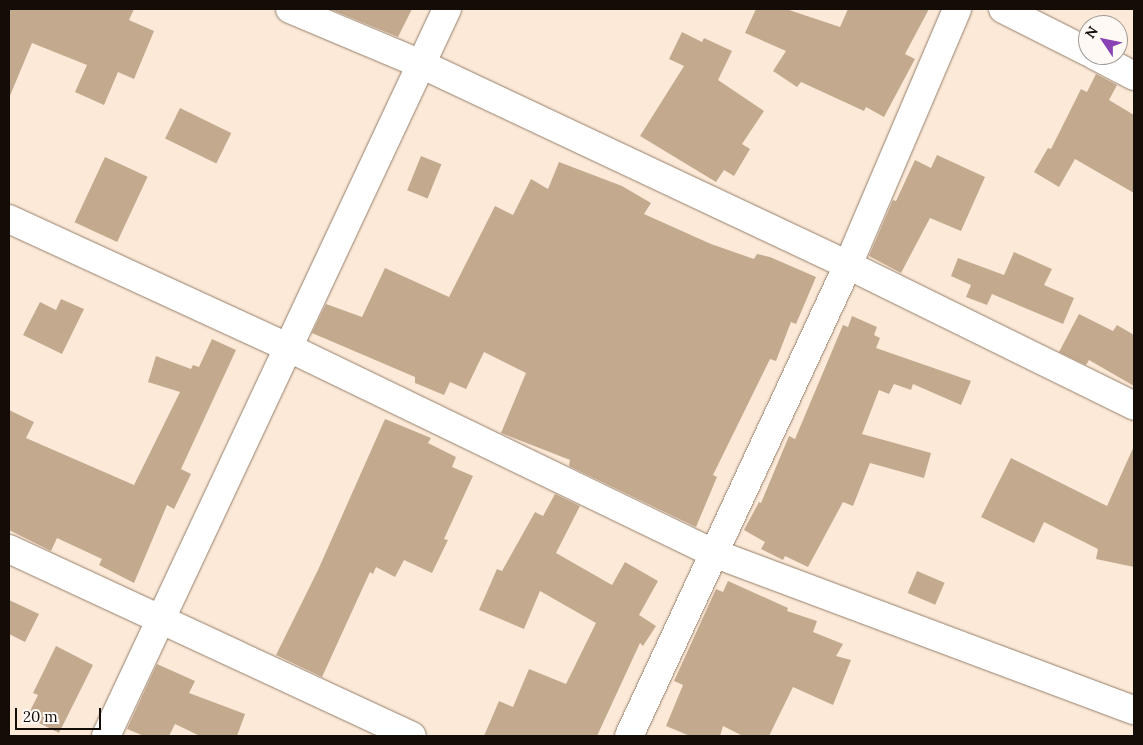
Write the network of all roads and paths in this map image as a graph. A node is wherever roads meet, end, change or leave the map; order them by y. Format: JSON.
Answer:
{"nodes":[{"id":1,"x":290,"y":9,"type":"edge"},
{"id":2,"x":447,"y":9,"type":"edge"},
{"id":3,"x":957,"y":9,"type":"edge"},
{"id":4,"x":1002,"y":9,"type":"edge"},
{"id":5,"x":1078,"y":47,"type":"edge"},
{"id":6,"x":423,"y":65,"type":"junction"},
{"id":7,"x":1113,"y":65,"type":"edge"},
{"id":8,"x":1134,"y":76,"type":"edge"},
{"id":9,"x":9,"y":219,"type":"edge"},
{"id":10,"x":848,"y":265,"type":"junction"},
{"id":11,"x":287,"y":347,"type":"junction"},
{"id":12,"x":1134,"y":406,"type":"edge"},
{"id":13,"x":9,"y":549,"type":"edge"},
{"id":14,"x":716,"y":554,"type":"junction"},
{"id":15,"x":161,"y":619,"type":"junction"},
{"id":16,"x":1134,"y":710,"type":"edge"},
{"id":17,"x":106,"y":736,"type":"edge"},
{"id":18,"x":412,"y":736,"type":"edge"},
{"id":19,"x":628,"y":736,"type":"edge"}],
"edges":[{"from":1,"to":6,"type":"street"},
{"from":2,"to":6,"type":"street"},
{"from":3,"to":10,"type":"street"},
{"from":4,"to":5,"type":"street"},
{"from":6,"to":10,"type":"street"},
{"from":6,"to":11,"type":"street"},
{"from":7,"to":8,"type":"street"},
{"from":9,"to":11,"type":"street"},
{"from":10,"to":12,"type":"street"},
{"from":10,"to":14,"type":"street"},
{"from":11,"to":14,"type":"street"},
{"from":11,"to":15,"type":"street"},
{"from":13,"to":15,"type":"street"},
{"from":14,"to":16,"type":"street"},
{"from":14,"to":19,"type":"street"},
{"from":15,"to":17,"type":"street"},
{"from":15,"to":18,"type":"street"}]}
